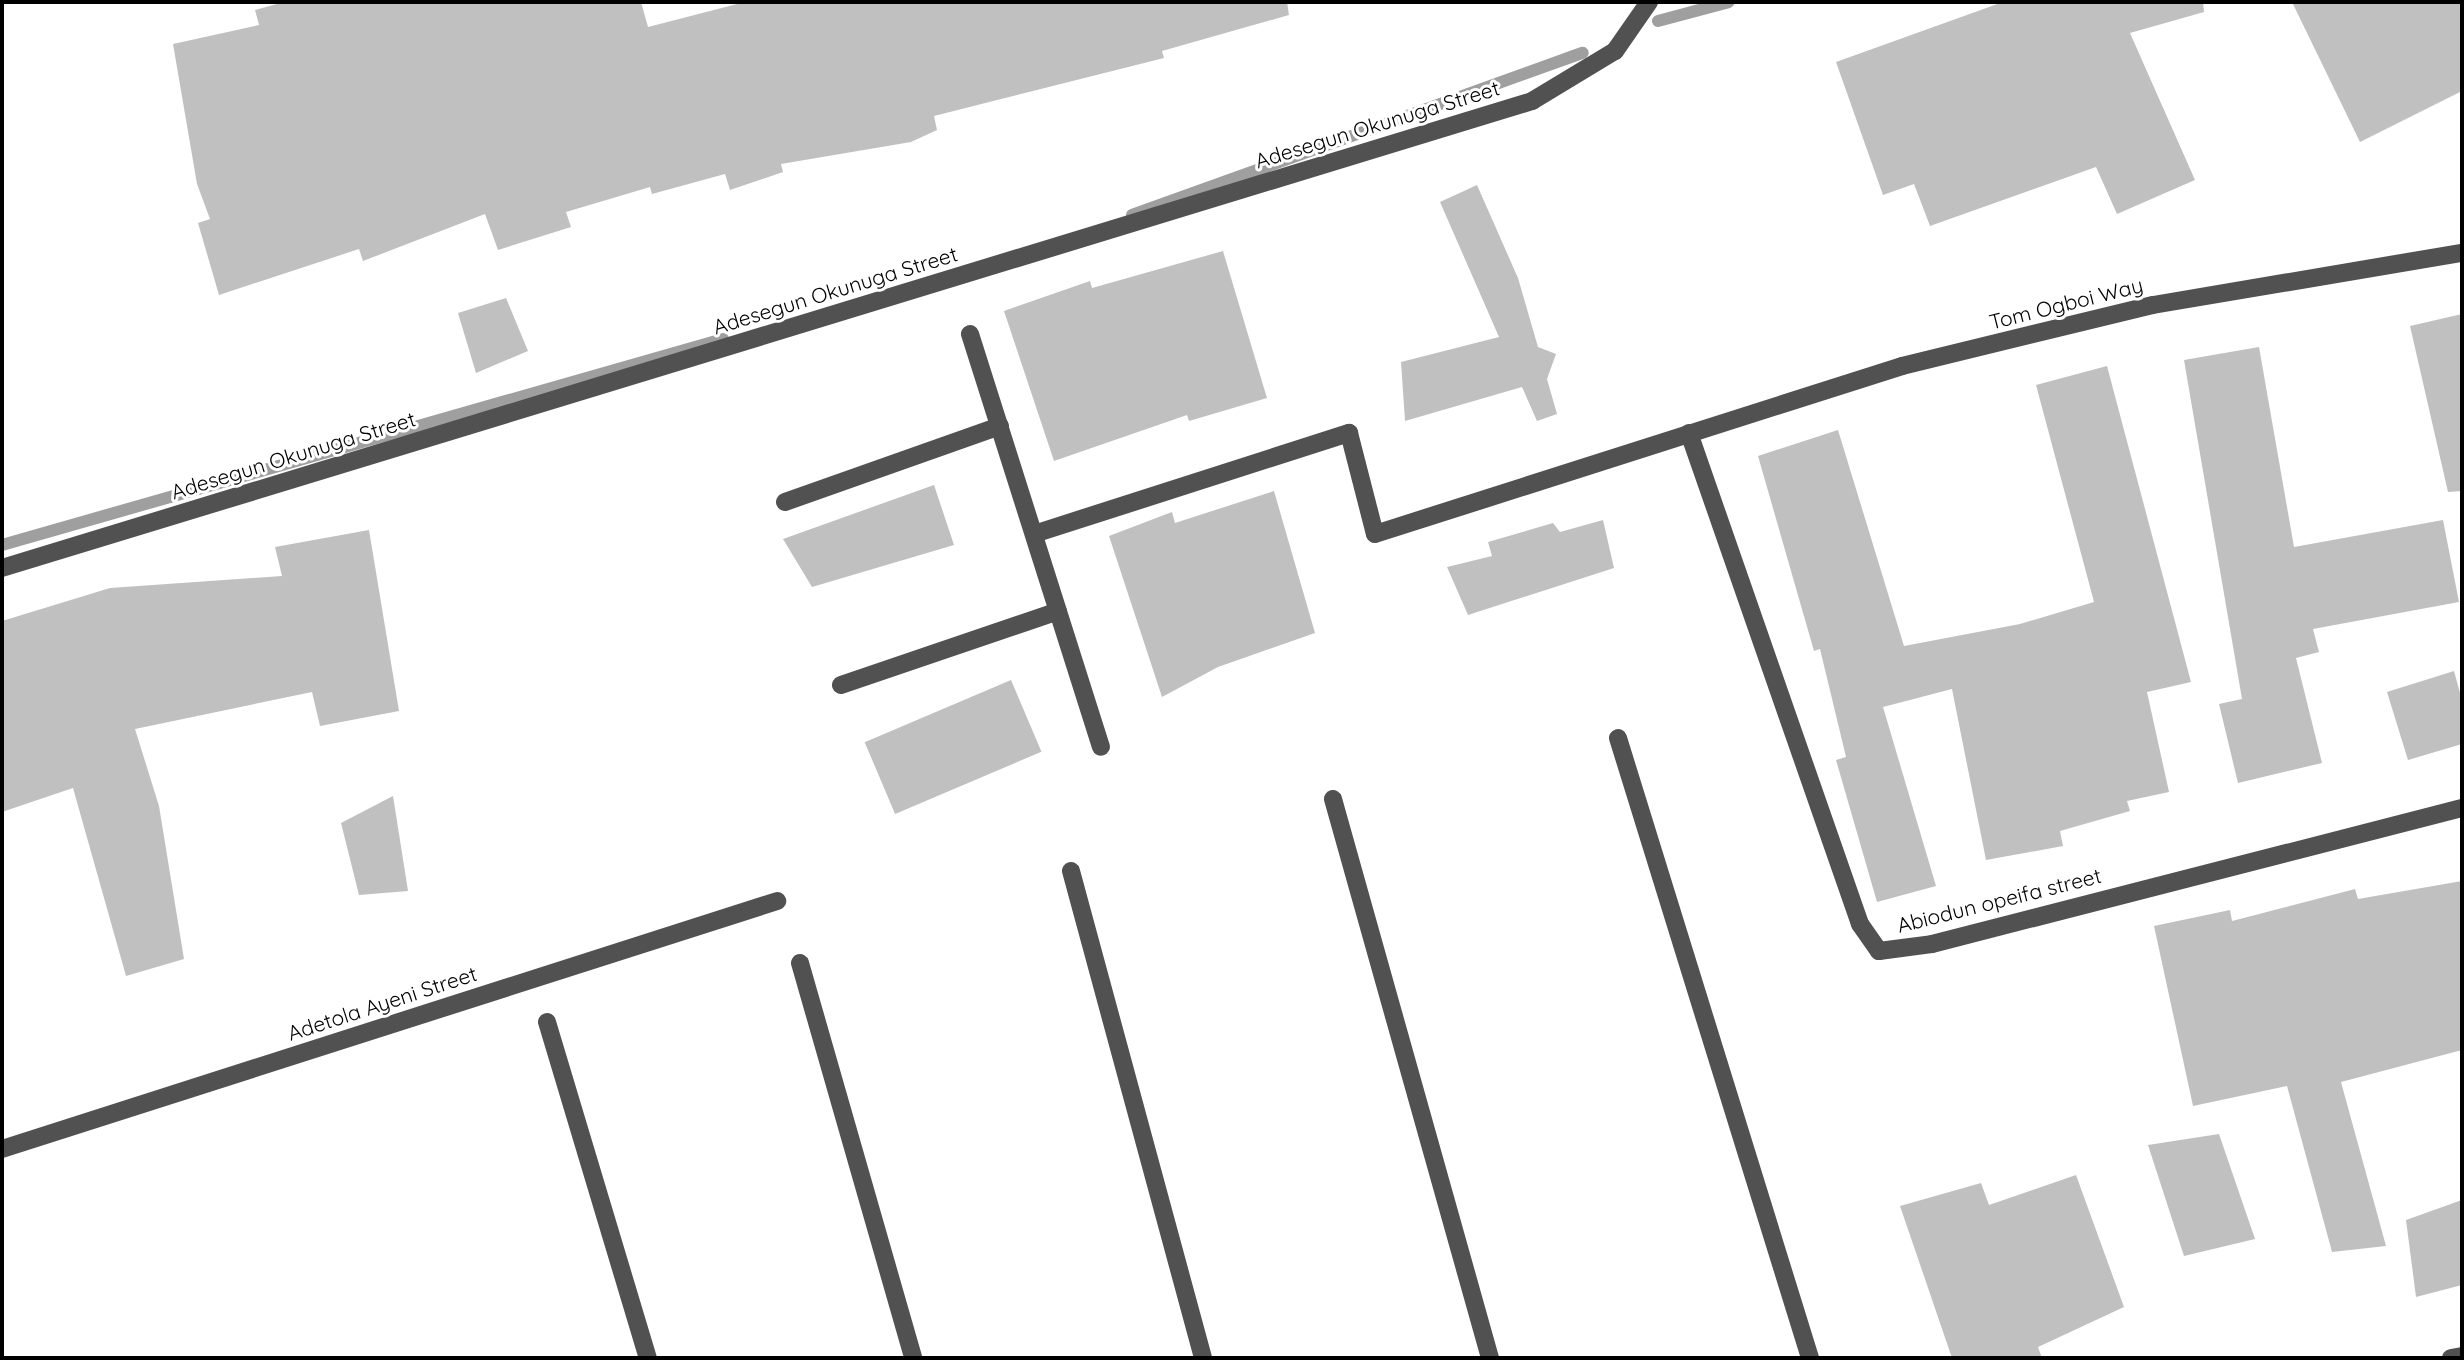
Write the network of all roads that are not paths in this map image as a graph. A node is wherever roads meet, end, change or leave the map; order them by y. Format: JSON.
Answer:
{"nodes":[{"id":1,"x":1649,"y":2,"type":"edge"},
{"id":2,"x":2462,"y":253,"type":"edge"},
{"id":3,"x":970,"y":334,"type":"dead end"},
{"id":4,"x":1000,"y":426,"type":"junction"},
{"id":5,"x":1689,"y":433,"type":"junction"},
{"id":6,"x":785,"y":502,"type":"dead end"},
{"id":7,"x":1034,"y":534,"type":"junction"},
{"id":8,"x":2,"y":568,"type":"edge"},
{"id":9,"x":1058,"y":611,"type":"junction"},
{"id":10,"x":841,"y":685,"type":"dead end"},
{"id":11,"x":1619,"y":738,"type":"dead end"},
{"id":12,"x":1101,"y":747,"type":"dead end"},
{"id":13,"x":1333,"y":799,"type":"dead end"},
{"id":14,"x":2462,"y":808,"type":"edge"},
{"id":15,"x":1071,"y":872,"type":"dead end"},
{"id":16,"x":777,"y":901,"type":"dead end"},
{"id":17,"x":800,"y":964,"type":"dead end"},
{"id":18,"x":547,"y":1022,"type":"dead end"},
{"id":19,"x":2,"y":1149,"type":"edge"},
{"id":20,"x":2462,"y":1356,"type":"edge"},
{"id":21,"x":648,"y":1358,"type":"edge"},
{"id":22,"x":913,"y":1358,"type":"edge"},
{"id":23,"x":1203,"y":1358,"type":"edge"},
{"id":24,"x":1490,"y":1358,"type":"edge"},
{"id":25,"x":1810,"y":1358,"type":"edge"},
{"id":26,"x":2451,"y":1358,"type":"edge"}],
"edges":[{"from":1,"to":8,"type":"street","name":"Adesegun Okunuga Street"},
{"from":2,"to":5,"type":"street","name":"Tom Ogboi Way"},
{"from":3,"to":4,"type":"street"},
{"from":4,"to":6,"type":"street"},
{"from":4,"to":7,"type":"street"},
{"from":5,"to":7,"type":"street","name":"Tom Ogboi Way"},
{"from":5,"to":14,"type":"street","name":"Abiodun opeifa street"},
{"from":7,"to":9,"type":"street"},
{"from":9,"to":10,"type":"street"},
{"from":9,"to":12,"type":"street"},
{"from":11,"to":25,"type":"street"},
{"from":13,"to":24,"type":"street"},
{"from":15,"to":23,"type":"street"},
{"from":16,"to":19,"type":"street","name":"Adetola Ayeni Street"},
{"from":17,"to":22,"type":"street"},
{"from":18,"to":21,"type":"street"},
{"from":20,"to":26,"type":"street"}]}
